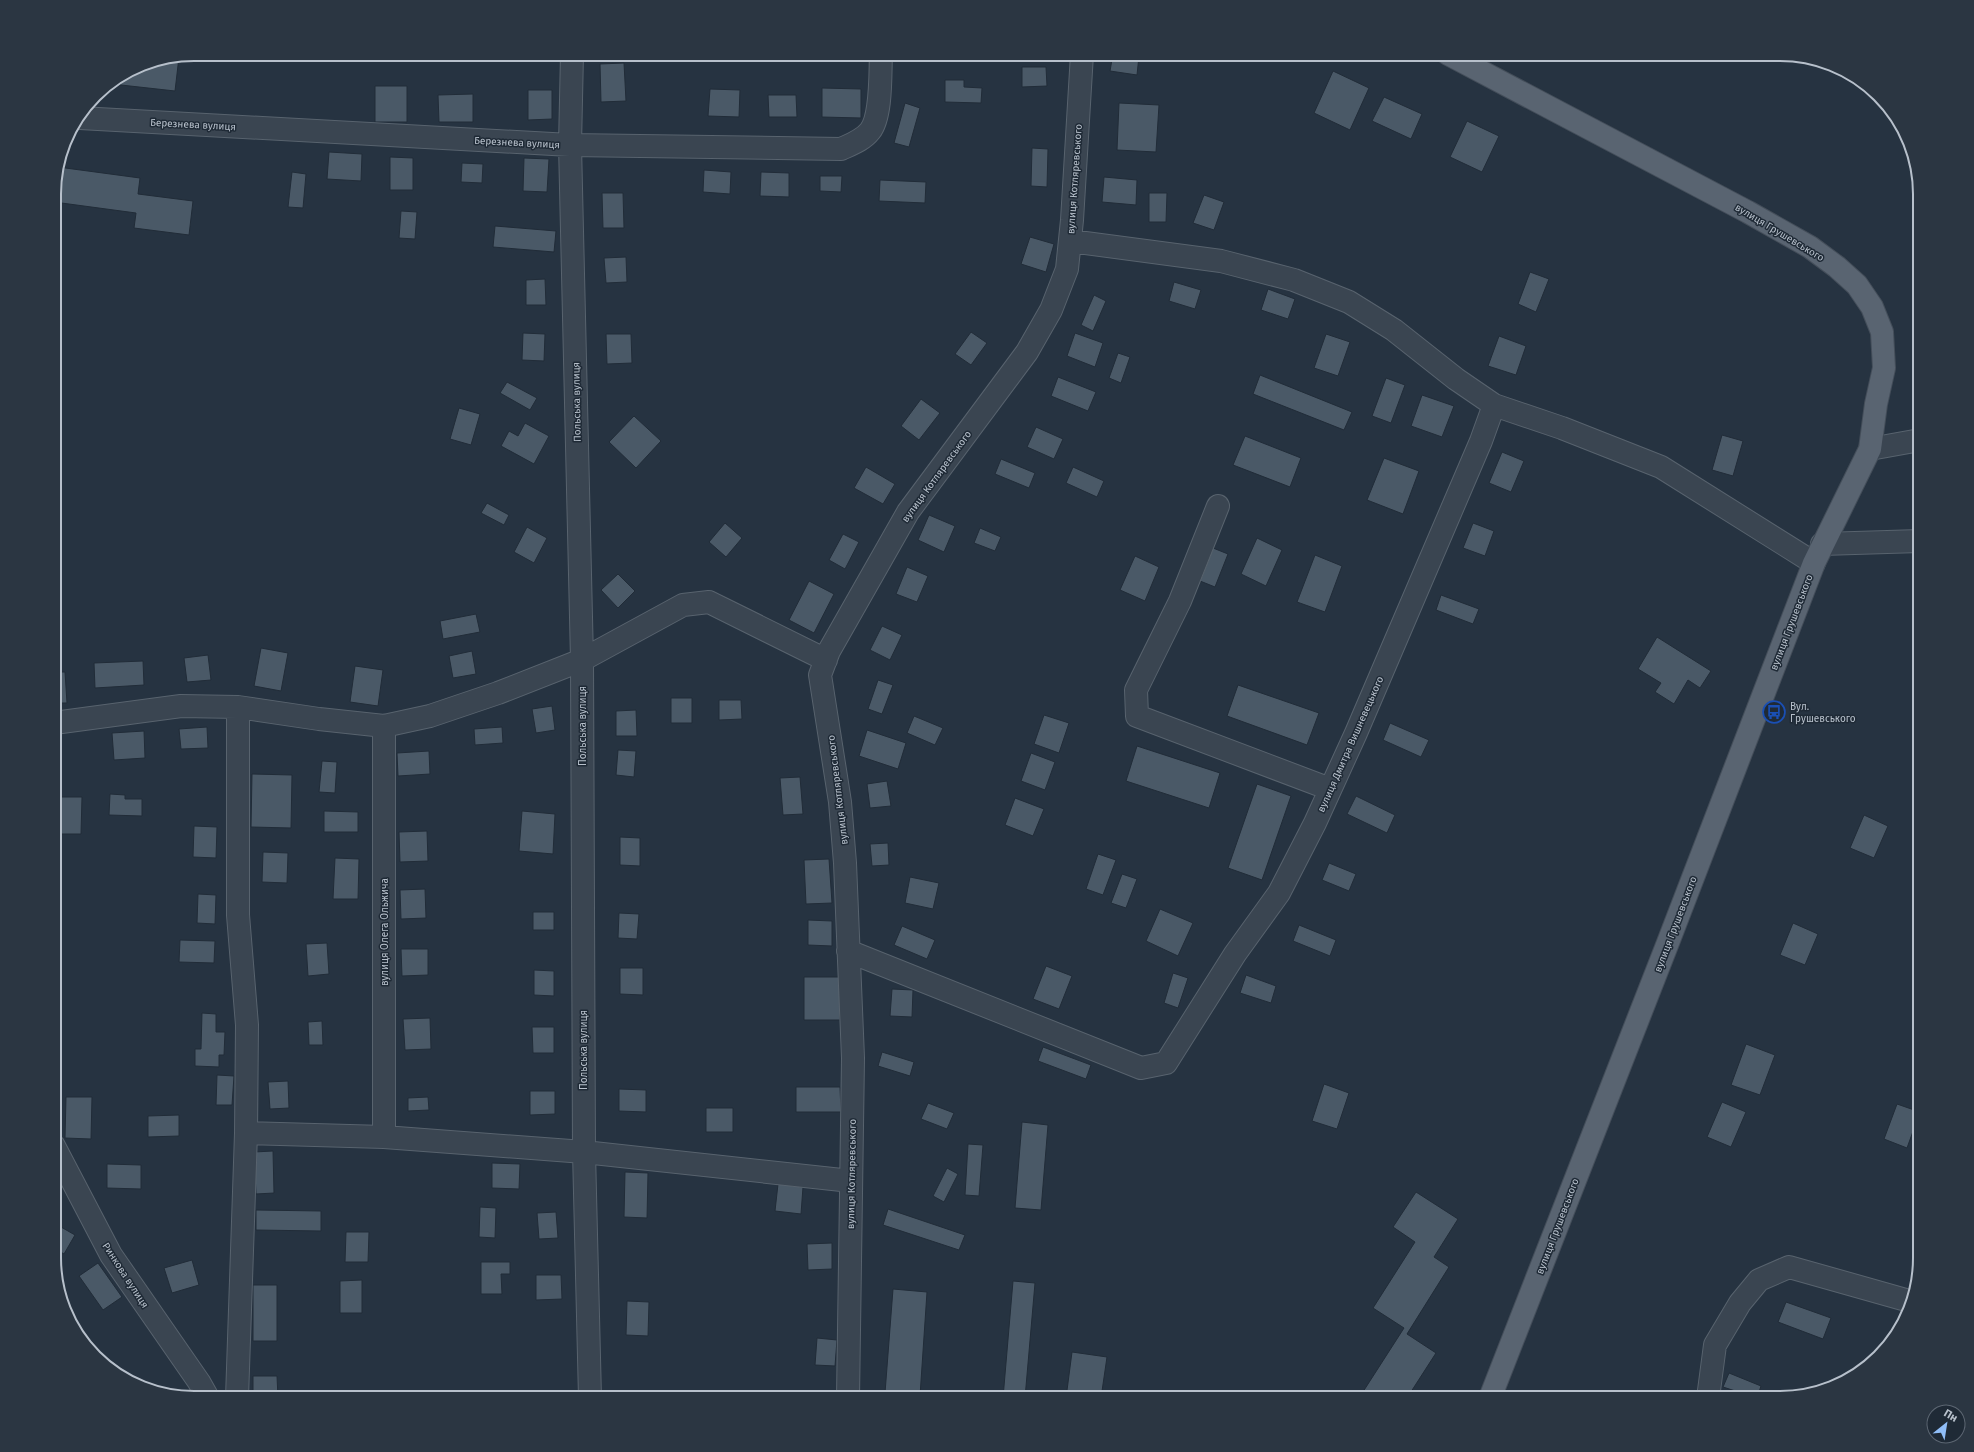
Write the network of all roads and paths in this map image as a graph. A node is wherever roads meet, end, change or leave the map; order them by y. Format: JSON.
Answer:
{"nodes":[{"id":1,"x":572,"y":61,"type":"edge"},
{"id":2,"x":881,"y":61,"type":"edge"},
{"id":3,"x":1082,"y":61,"type":"edge"},
{"id":4,"x":1461,"y":61,"type":"edge"},
{"id":5,"x":85,"y":118,"type":"edge"},
{"id":6,"x":570,"y":145,"type":"junction"},
{"id":7,"x":1070,"y":241,"type":"junction"},
{"id":8,"x":1494,"y":405,"type":"junction"},
{"id":9,"x":1913,"y":441,"type":"edge"},
{"id":10,"x":1870,"y":449,"type":"junction"},
{"id":11,"x":1218,"y":506,"type":"dead end"},
{"id":12,"x":1913,"y":542,"type":"edge"},
{"id":13,"x":1818,"y":554,"type":"junction"},
{"id":14,"x":582,"y":660,"type":"junction"},
{"id":15,"x":826,"y":660,"type":"junction"},
{"id":16,"x":238,"y":707,"type":"junction"},
{"id":17,"x":61,"y":721,"type":"edge"},
{"id":18,"x":384,"y":726,"type":"junction"},
{"id":19,"x":1330,"y":789,"type":"junction"},
{"id":20,"x":848,"y":951,"type":"junction"},
{"id":21,"x":246,"y":1133,"type":"junction"},
{"id":22,"x":384,"y":1137,"type":"junction"},
{"id":23,"x":584,"y":1152,"type":"junction"},
{"id":24,"x":61,"y":1170,"type":"edge"},
{"id":25,"x":851,"y":1181,"type":"junction"},
{"id":26,"x":65,"y":1184,"type":"edge"},
{"id":27,"x":1906,"y":1300,"type":"edge"},
{"id":28,"x":204,"y":1391,"type":"edge"},
{"id":29,"x":237,"y":1391,"type":"edge"},
{"id":30,"x":590,"y":1391,"type":"edge"},
{"id":31,"x":848,"y":1391,"type":"edge"},
{"id":32,"x":1493,"y":1391,"type":"edge"},
{"id":33,"x":1709,"y":1391,"type":"edge"}],
"edges":[{"from":1,"to":6,"type":"street","name":"Польська вулиця"},
{"from":2,"to":6,"type":"street","name":"Березнева вулиця"},
{"from":3,"to":7,"type":"street","name":"вулиця Котляревського"},
{"from":4,"to":10,"type":"main road","name":"вулиця Грушевського"},
{"from":5,"to":6,"type":"street","name":"Березнева вулиця"},
{"from":6,"to":14,"type":"street","name":"Польська вулиця"},
{"from":7,"to":8,"type":"street"},
{"from":7,"to":15,"type":"street","name":"вулиця Котляревського"},
{"from":8,"to":13,"type":"street"},
{"from":8,"to":19,"type":"street","name":"вулиця Дмитра Вишневецького"},
{"from":9,"to":10,"type":"street"},
{"from":10,"to":13,"type":"main road","name":"вулиця Грушевського"},
{"from":11,"to":19,"type":"street"},
{"from":12,"to":13,"type":"street"},
{"from":13,"to":32,"type":"main road","name":"вулиця Грушевського"},
{"from":14,"to":15,"type":"street"},
{"from":14,"to":18,"type":"street"},
{"from":14,"to":23,"type":"street","name":"Польська вулиця"},
{"from":15,"to":20,"type":"street","name":"вулиця Котляревського"},
{"from":16,"to":17,"type":"street"},
{"from":16,"to":18,"type":"street"},
{"from":16,"to":21,"type":"street"},
{"from":18,"to":22,"type":"street","name":"вулиця Олега Ольжича"},
{"from":19,"to":20,"type":"street","name":"вулиця Дмитра Вишневецького"},
{"from":20,"to":25,"type":"street","name":"вулиця Котляревського"},
{"from":21,"to":22,"type":"street"},
{"from":21,"to":29,"type":"street"},
{"from":22,"to":23,"type":"street"},
{"from":23,"to":25,"type":"street"},
{"from":23,"to":30,"type":"street","name":"Польська вулиця"},
{"from":24,"to":26,"type":"street","name":"Ринкова вулиця"},
{"from":25,"to":31,"type":"street","name":"вулиця Котляревського"},
{"from":26,"to":28,"type":"street","name":"Ринкова вулиця"},
{"from":27,"to":33,"type":"street"}]}
